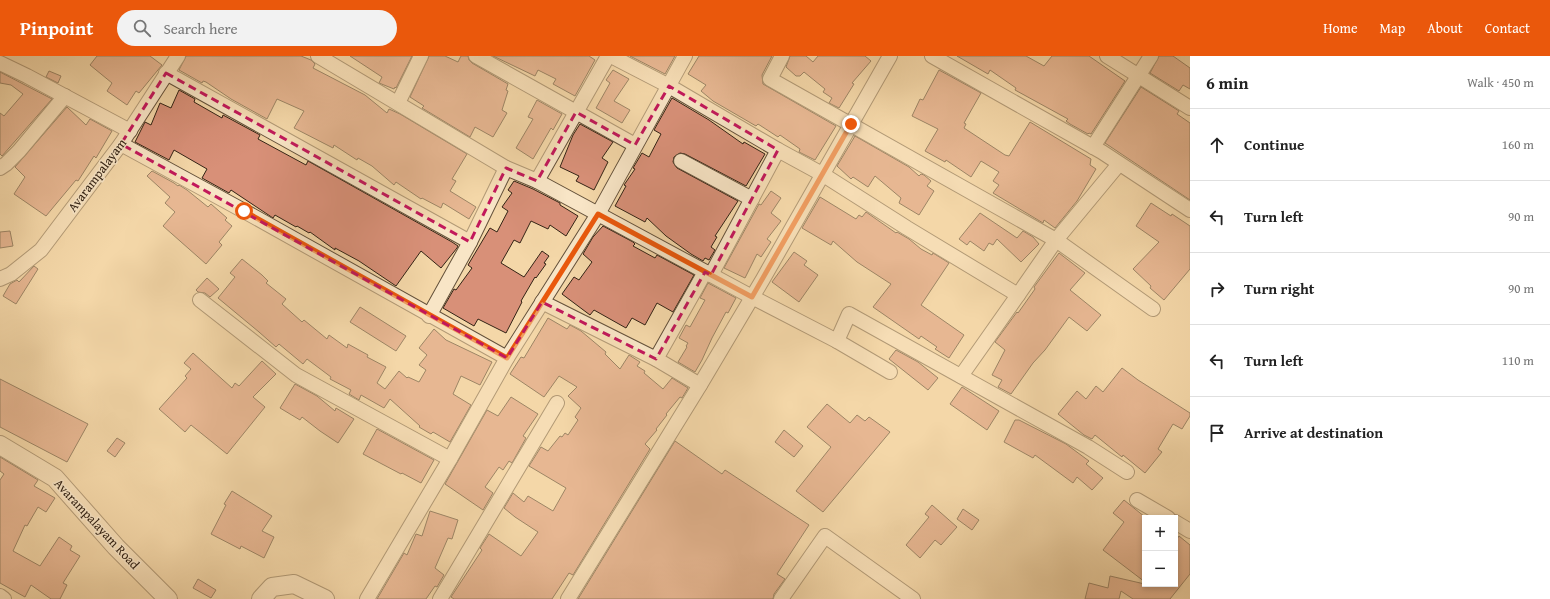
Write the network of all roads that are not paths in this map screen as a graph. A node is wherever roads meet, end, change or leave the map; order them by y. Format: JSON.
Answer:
{"nodes":[{"id":1,"x":178,"y":56,"type":"edge"},
{"id":2,"x":318,"y":56,"type":"edge"},
{"id":3,"x":421,"y":56,"type":"edge"},
{"id":4,"x":476,"y":56,"type":"edge"},
{"id":5,"x":609,"y":56,"type":"edge"},
{"id":6,"x":685,"y":56,"type":"edge"},
{"id":7,"x":782,"y":56,"type":"edge"},
{"id":8,"x":890,"y":56,"type":"edge"},
{"id":9,"x":932,"y":56,"type":"edge"},
{"id":10,"x":1107,"y":56,"type":"edge"},
{"id":11,"x":1151,"y":56,"type":"edge"},
{"id":12,"x":0,"y":63,"type":"edge"},
{"id":13,"x":166,"y":73,"type":"junction"},
{"id":14,"x":1139,"y":75,"type":"junction"},
{"id":15,"x":668,"y":86,"type":"junction"},
{"id":16,"x":65,"y":96,"type":"junction"},
{"id":17,"x":398,"y":103,"type":"junction"},
{"id":18,"x":1190,"y":108,"type":"edge"},
{"id":19,"x":576,"y":112,"type":"junction"},
{"id":20,"x":851,"y":124,"type":"junction"},
{"id":21,"x":130,"y":131,"type":"junction"},
{"id":22,"x":121,"y":144,"type":"junction"},
{"id":23,"x":635,"y":145,"type":"junction"},
{"id":24,"x":1093,"y":147,"type":"junction"},
{"id":25,"x":778,"y":150,"type":"junction"},
{"id":26,"x":681,"y":161,"type":"dead end"},
{"id":27,"x":1119,"y":164,"type":"junction"},
{"id":28,"x":0,"y":168,"type":"edge"},
{"id":29,"x":506,"y":168,"type":"junction"},
{"id":30,"x":822,"y":174,"type":"junction"},
{"id":31,"x":537,"y":181,"type":"junction"},
{"id":32,"x":752,"y":199,"type":"junction"},
{"id":33,"x":1190,"y":210,"type":"edge"},
{"id":34,"x":598,"y":214,"type":"junction"},
{"id":35,"x":1056,"y":240,"type":"junction"},
{"id":36,"x":470,"y":242,"type":"junction"},
{"id":37,"x":708,"y":273,"type":"junction"},
{"id":38,"x":0,"y":279,"type":"edge"},
{"id":39,"x":1018,"y":295,"type":"junction"},
{"id":40,"x":752,"y":297,"type":"junction"},
{"id":41,"x":200,"y":300,"type":"dead end"},
{"id":42,"x":542,"y":302,"type":"junction"},
{"id":43,"x":1153,"y":309,"type":"dead end"},
{"id":44,"x":429,"y":316,"type":"junction"},
{"id":45,"x":837,"y":341,"type":"junction"},
{"id":46,"x":507,"y":358,"type":"junction"},
{"id":47,"x":656,"y":359,"type":"junction"},
{"id":48,"x":890,"y":372,"type":"dead end"},
{"id":49,"x":961,"y":376,"type":"junction"},
{"id":50,"x":700,"y":385,"type":"junction"},
{"id":51,"x":557,"y":403,"type":"dead end"},
{"id":52,"x":0,"y":445,"type":"edge"},
{"id":53,"x":450,"y":459,"type":"junction"},
{"id":54,"x":1127,"y":472,"type":"dead end"},
{"id":55,"x":1137,"y":500,"type":"dead end"},
{"id":56,"x":1163,"y":515,"type":"edge"},
{"id":57,"x":1178,"y":524,"type":"edge"},
{"id":58,"x":1190,"y":531,"type":"edge"},
{"id":59,"x":0,"y":596,"type":"edge"},
{"id":60,"x":4,"y":599,"type":"edge"},
{"id":61,"x":168,"y":599,"type":"edge"},
{"id":62,"x":261,"y":599,"type":"edge"},
{"id":63,"x":324,"y":599,"type":"edge"},
{"id":64,"x":367,"y":599,"type":"edge"},
{"id":65,"x":440,"y":599,"type":"edge"},
{"id":66,"x":568,"y":599,"type":"edge"},
{"id":67,"x":781,"y":599,"type":"edge"},
{"id":68,"x":913,"y":599,"type":"edge"}],
"edges":[{"from":1,"to":13,"type":"street","name":"Avarampalayam"},
{"from":2,"to":17,"type":"street"},
{"from":3,"to":17,"type":"street"},
{"from":4,"to":19,"type":"street"},
{"from":5,"to":15,"type":"street"},
{"from":5,"to":19,"type":"street"},
{"from":6,"to":15,"type":"street"},
{"from":7,"to":20,"type":"street"},
{"from":8,"to":20,"type":"street"},
{"from":9,"to":24,"type":"street"},
{"from":10,"to":14,"type":"street"},
{"from":11,"to":14,"type":"street"},
{"from":12,"to":16,"type":"street"},
{"from":13,"to":21,"type":"street","name":"Avarampalayam"},
{"from":13,"to":36,"type":"street"},
{"from":14,"to":18,"type":"street"},
{"from":14,"to":24,"type":"street"},
{"from":15,"to":23,"type":"street"},
{"from":15,"to":25,"type":"street"},
{"from":16,"to":21,"type":"street"},
{"from":16,"to":28,"type":"street"},
{"from":17,"to":29,"type":"street"},
{"from":19,"to":23,"type":"street"},
{"from":19,"to":31,"type":"street"},
{"from":20,"to":30,"type":"street"},
{"from":20,"to":35,"type":"street"},
{"from":21,"to":22,"type":"street","name":"Avarampalayam"},
{"from":22,"to":38,"type":"street","name":"Avarampalayam"},
{"from":22,"to":44,"type":"street"},
{"from":23,"to":34,"type":"street"},
{"from":24,"to":27,"type":"street"},
{"from":25,"to":30,"type":"street"},
{"from":25,"to":32,"type":"street"},
{"from":26,"to":32,"type":"street"},
{"from":27,"to":33,"type":"street"},
{"from":27,"to":35,"type":"street"},
{"from":29,"to":31,"type":"street"},
{"from":29,"to":36,"type":"street"},
{"from":30,"to":39,"type":"street"},
{"from":30,"to":40,"type":"street"},
{"from":31,"to":34,"type":"street"},
{"from":32,"to":37,"type":"street"},
{"from":34,"to":37,"type":"street"},
{"from":34,"to":42,"type":"street"},
{"from":35,"to":39,"type":"street"},
{"from":35,"to":43,"type":"street"},
{"from":36,"to":44,"type":"street"},
{"from":37,"to":40,"type":"street"},
{"from":37,"to":47,"type":"street"},
{"from":39,"to":49,"type":"street"},
{"from":40,"to":45,"type":"street"},
{"from":40,"to":50,"type":"street"},
{"from":41,"to":53,"type":"street"},
{"from":42,"to":46,"type":"street"},
{"from":42,"to":47,"type":"street"},
{"from":44,"to":46,"type":"street"},
{"from":45,"to":48,"type":"street"},
{"from":45,"to":49,"type":"street"},
{"from":46,"to":53,"type":"street"},
{"from":47,"to":50,"type":"street"},
{"from":49,"to":54,"type":"street"},
{"from":50,"to":66,"type":"street"},
{"from":51,"to":65,"type":"street"},
{"from":52,"to":61,"type":"street","name":"Avarampalayam Road"},
{"from":53,"to":64,"type":"street"},
{"from":55,"to":56,"type":"street"},
{"from":57,"to":58,"type":"street"},
{"from":59,"to":60,"type":"street"},
{"from":62,"to":63,"type":"street"},
{"from":67,"to":68,"type":"street"}]}
